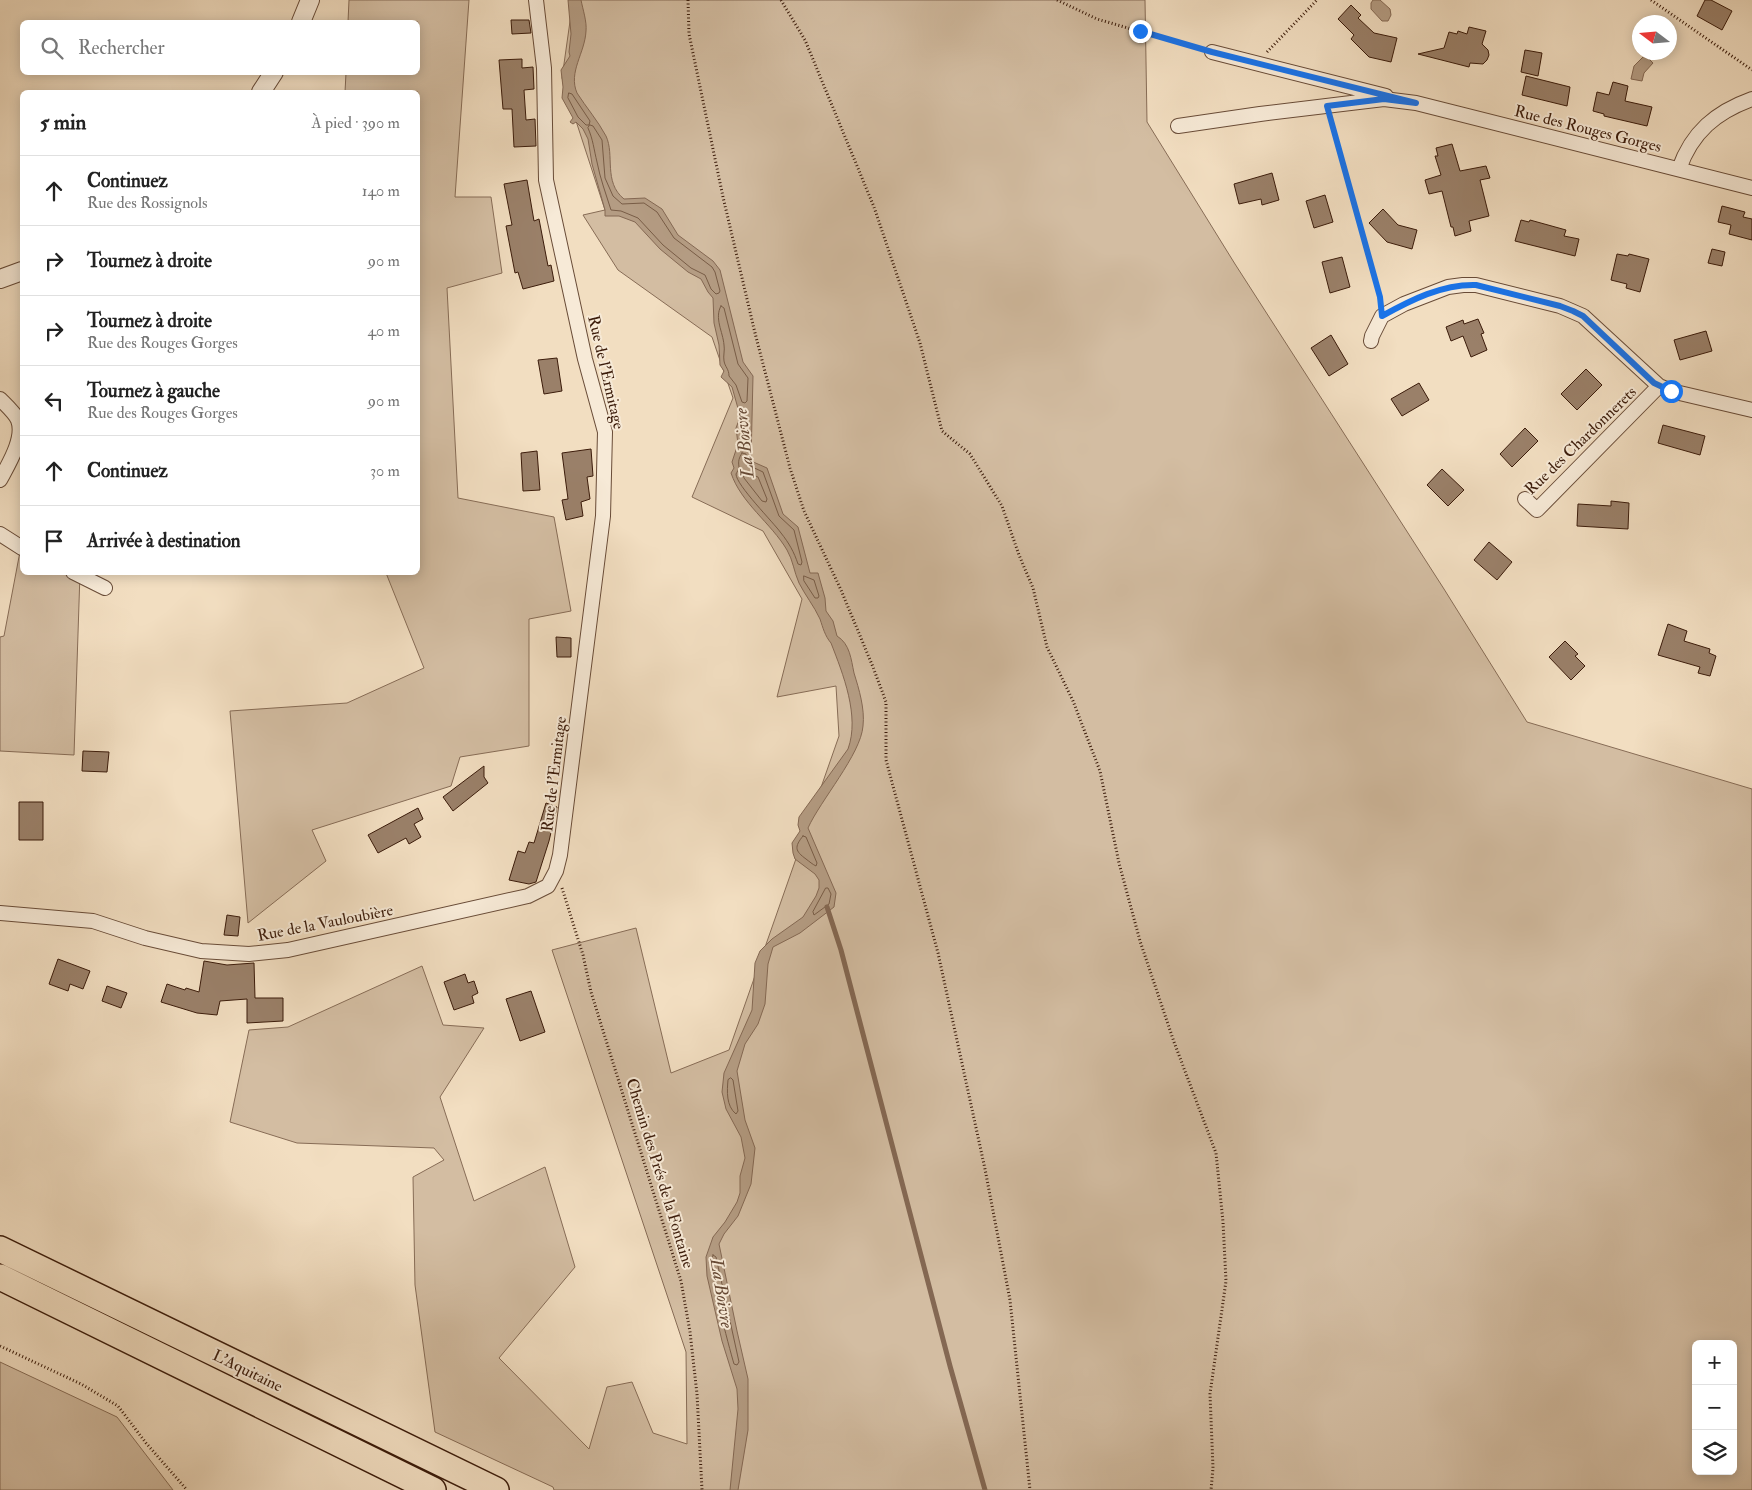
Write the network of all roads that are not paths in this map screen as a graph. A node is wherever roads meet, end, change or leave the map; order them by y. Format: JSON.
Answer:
{"nodes":[{"id":1,"x":310,"y":0,"type":"edge"},
{"id":2,"x":536,"y":0,"type":"edge"},
{"id":3,"x":302,"y":20,"type":"edge"},
{"id":4,"x":1212,"y":52,"type":"road end"},
{"id":5,"x":272,"y":75,"type":"edge"},
{"id":6,"x":262,"y":90,"type":"edge"},
{"id":7,"x":1752,"y":99,"type":"edge"},
{"id":8,"x":1416,"y":103,"type":"junction"},
{"id":9,"x":1178,"y":126,"type":"dead end"},
{"id":10,"x":1679,"y":169,"type":"junction"},
{"id":11,"x":1752,"y":188,"type":"edge"},
{"id":12,"x":20,"y":273,"type":"edge"},
{"id":13,"x":0,"y":279,"type":"edge"},
{"id":14,"x":1371,"y":341,"type":"dead end"},
{"id":15,"x":1659,"y":386,"type":"junction"},
{"id":16,"x":0,"y":399,"type":"edge"},
{"id":17,"x":1752,"y":410,"type":"edge"},
{"id":18,"x":0,"y":480,"type":"edge"},
{"id":19,"x":1525,"y":500,"type":"dead end"},
{"id":20,"x":0,"y":534,"type":"edge"},
{"id":21,"x":20,"y":547,"type":"edge"},
{"id":22,"x":79,"y":575,"type":"edge"},
{"id":23,"x":105,"y":588,"type":"dead end"},
{"id":24,"x":556,"y":871,"type":"joint"},
{"id":25,"x":0,"y":913,"type":"edge"},
{"id":26,"x":0,"y":1250,"type":"edge"},
{"id":27,"x":0,"y":1277,"type":"edge"},
{"id":28,"x":433,"y":1490,"type":"edge"},
{"id":29,"x":496,"y":1490,"type":"edge"}],
"edges":[{"from":1,"to":3,"type":"street"},
{"from":2,"to":24,"type":"street","name":"Rue de l’Ermitage"},
{"from":4,"to":8,"type":"street","name":"Rue des Rouges Gorges"},
{"from":5,"to":6,"type":"street"},
{"from":7,"to":10,"type":"street"},
{"from":8,"to":9,"type":"street","name":"Rue des Rouges Gorges"},
{"from":8,"to":10,"type":"street","name":"Rue des Rouges Gorges"},
{"from":10,"to":11,"type":"street","name":"Rue des Rouges Gorges"},
{"from":12,"to":13,"type":"street"},
{"from":14,"to":15,"type":"street"},
{"from":15,"to":17,"type":"street"},
{"from":15,"to":19,"type":"street","name":"Rue des Chardonnerets"},
{"from":16,"to":18,"type":"street"},
{"from":20,"to":21,"type":"street"},
{"from":22,"to":23,"type":"street"},
{"from":24,"to":25,"type":"street","name":"Rue de la Vauloubière"},
{"from":26,"to":29,"type":"highway","name":"L'Aquitaine"},
{"from":27,"to":28,"type":"highway","name":"L'Aquitaine"}]}
